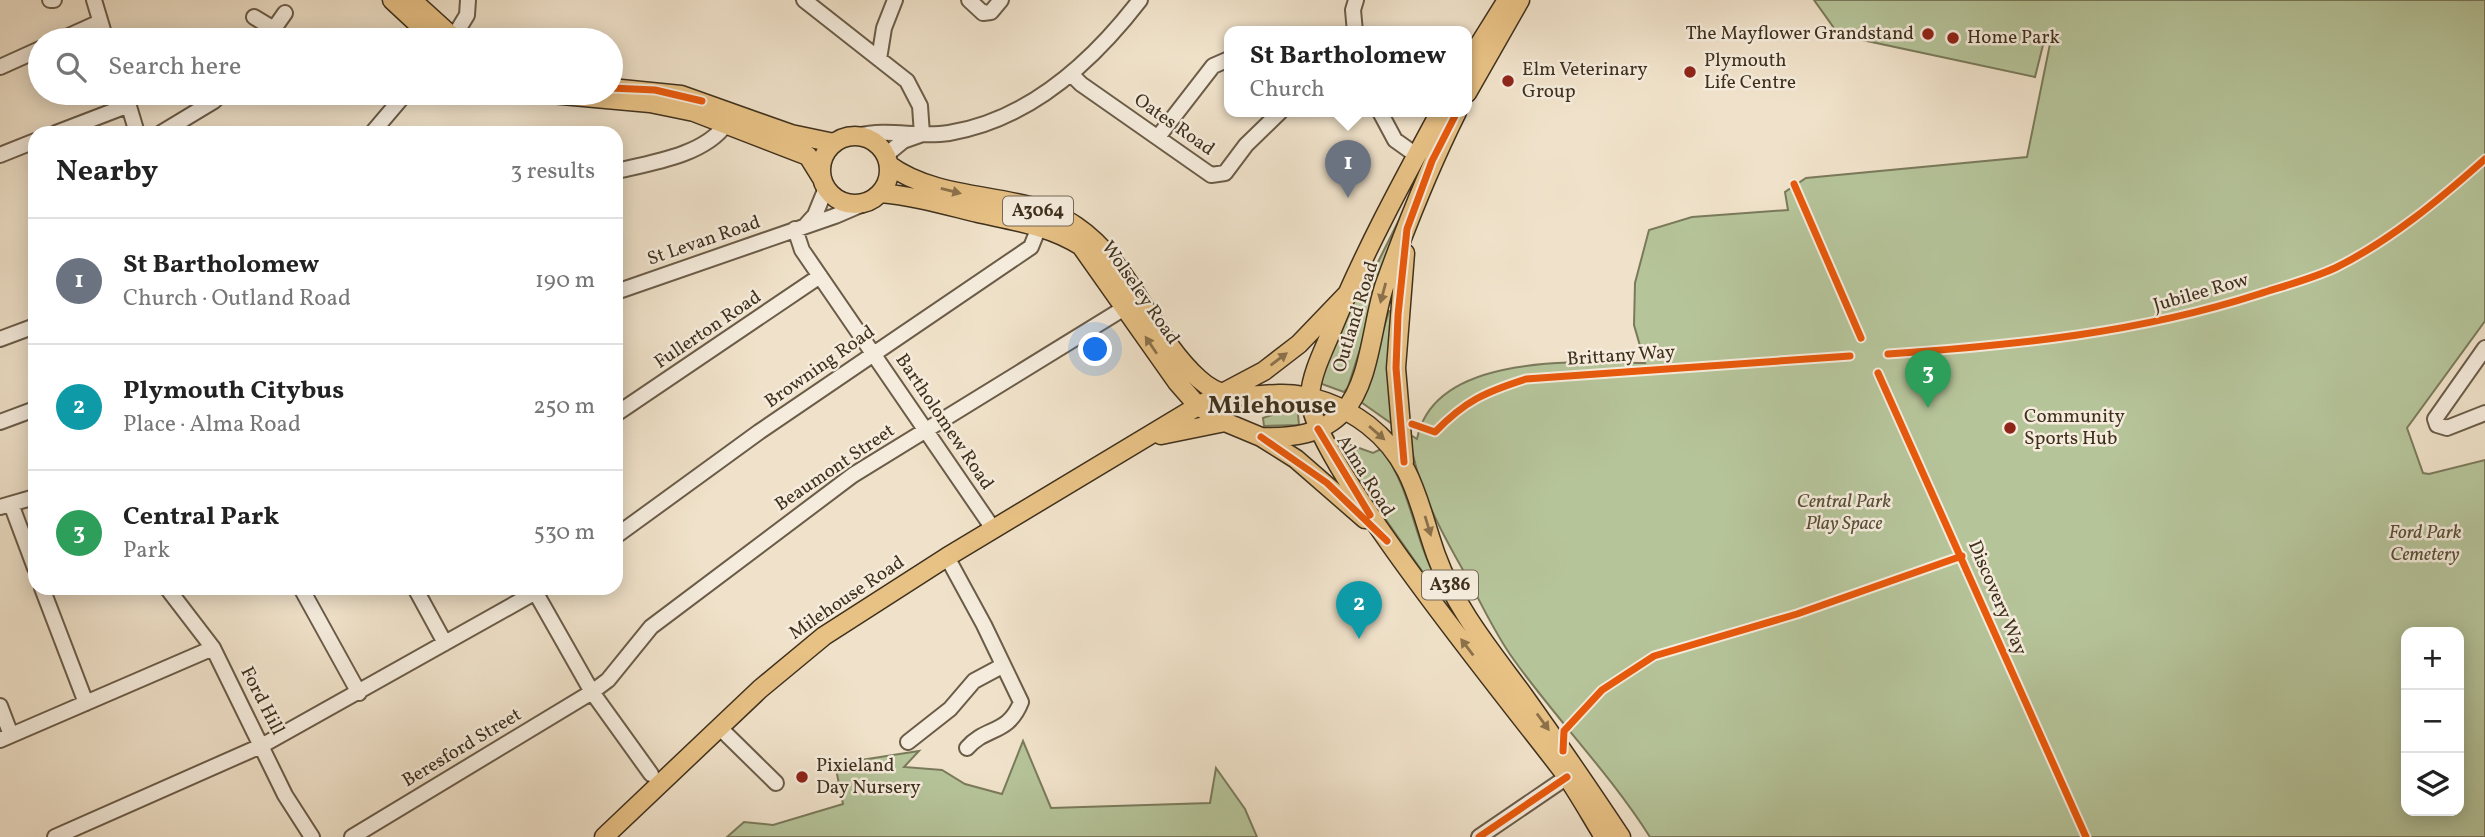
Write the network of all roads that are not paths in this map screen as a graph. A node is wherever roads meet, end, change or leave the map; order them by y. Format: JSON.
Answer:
{"nodes":[{"id":1,"x":94,"y":0,"type":"edge"},
{"id":2,"x":392,"y":0,"type":"edge"},
{"id":3,"x":412,"y":0,"type":"edge"},
{"id":4,"x":468,"y":0,"type":"edge"},
{"id":5,"x":804,"y":0,"type":"edge"},
{"id":6,"x":895,"y":0,"type":"edge"},
{"id":7,"x":969,"y":0,"type":"edge"},
{"id":8,"x":1001,"y":0,"type":"edge"},
{"id":9,"x":1140,"y":0,"type":"edge"},
{"id":10,"x":1340,"y":0,"type":"edge"},
{"id":11,"x":1507,"y":0,"type":"edge"},
{"id":12,"x":1520,"y":0,"type":"edge"},
{"id":13,"x":1354,"y":5,"type":"edge"},
{"id":14,"x":285,"y":13,"type":"dead end"},
{"id":15,"x":254,"y":17,"type":"dead end"},
{"id":16,"x":100,"y":22,"type":"junction"},
{"id":17,"x":1355,"y":26,"type":"edge"},
{"id":18,"x":87,"y":28,"type":"edge"},
{"id":19,"x":102,"y":28,"type":"edge"},
{"id":20,"x":264,"y":28,"type":"edge"},
{"id":21,"x":274,"y":28,"type":"edge"},
{"id":22,"x":431,"y":28,"type":"edge"},
{"id":23,"x":437,"y":28,"type":"edge"},
{"id":24,"x":457,"y":28,"type":"edge"},
{"id":25,"x":28,"y":54,"type":"edge"},
{"id":26,"x":1472,"y":56,"type":"edge"},
{"id":27,"x":880,"y":59,"type":"junction"},
{"id":28,"x":1224,"y":61,"type":"edge"},
{"id":29,"x":0,"y":66,"type":"edge"},
{"id":30,"x":1071,"y":74,"type":"junction"},
{"id":31,"x":1472,"y":84,"type":"edge"},
{"id":32,"x":623,"y":89,"type":"edge"},
{"id":33,"x":623,"y":101,"type":"edge"},
{"id":34,"x":114,"y":105,"type":"edge"},
{"id":35,"x":129,"y":105,"type":"edge"},
{"id":36,"x":207,"y":105,"type":"edge"},
{"id":37,"x":396,"y":105,"type":"edge"},
{"id":38,"x":1275,"y":117,"type":"edge"},
{"id":39,"x":1383,"y":117,"type":"edge"},
{"id":40,"x":1437,"y":117,"type":"edge"},
{"id":41,"x":1454,"y":117,"type":"edge"},
{"id":42,"x":726,"y":124,"type":"junction"},
{"id":43,"x":71,"y":126,"type":"edge"},
{"id":44,"x":135,"y":126,"type":"edge"},
{"id":45,"x":173,"y":126,"type":"edge"},
{"id":46,"x":378,"y":126,"type":"edge"},
{"id":47,"x":922,"y":134,"type":"junction"},
{"id":48,"x":858,"y":136,"type":"junction"},
{"id":49,"x":1158,"y":137,"type":"junction"},
{"id":50,"x":834,"y":143,"type":"junction"},
{"id":51,"x":28,"y":144,"type":"edge"},
{"id":52,"x":0,"y":155,"type":"edge"},
{"id":53,"x":1416,"y":156,"type":"junction"},
{"id":54,"x":888,"y":160,"type":"junction"},
{"id":55,"x":623,"y":169,"type":"edge"},
{"id":56,"x":824,"y":183,"type":"junction"},
{"id":57,"x":881,"y":193,"type":"junction"},
{"id":58,"x":863,"y":204,"type":"junction"},
{"id":59,"x":800,"y":227,"type":"junction"},
{"id":60,"x":1039,"y":227,"type":"junction"},
{"id":61,"x":1407,"y":229,"type":"junction"},
{"id":62,"x":820,"y":276,"type":"junction"},
{"id":63,"x":623,"y":290,"type":"edge"},
{"id":64,"x":1347,"y":294,"type":"junction"},
{"id":65,"x":1126,"y":307,"type":"junction"},
{"id":66,"x":28,"y":329,"type":"edge"},
{"id":67,"x":0,"y":340,"type":"edge"},
{"id":68,"x":2485,"y":348,"type":"edge"},
{"id":69,"x":873,"y":353,"type":"junction"},
{"id":70,"x":1222,"y":396,"type":"junction"},
{"id":71,"x":1309,"y":397,"type":"junction"},
{"id":72,"x":1198,"y":406,"type":"junction"},
{"id":73,"x":623,"y":409,"type":"edge"},
{"id":74,"x":1345,"y":410,"type":"junction"},
{"id":75,"x":28,"y":412,"type":"edge"},
{"id":76,"x":2485,"y":413,"type":"edge"},
{"id":77,"x":0,"y":422,"type":"edge"},
{"id":78,"x":1225,"y":422,"type":"junction"},
{"id":79,"x":928,"y":429,"type":"junction"},
{"id":80,"x":1318,"y":429,"type":"junction"},
{"id":81,"x":1261,"y":437,"type":"junction"},
{"id":82,"x":1147,"y":439,"type":"junction"},
{"id":83,"x":1404,"y":462,"type":"junction"},
{"id":84,"x":28,"y":499,"type":"edge"},
{"id":85,"x":5,"y":506,"type":"edge"},
{"id":86,"x":994,"y":530,"type":"junction"},
{"id":87,"x":623,"y":531,"type":"edge"},
{"id":88,"x":1388,"y":541,"type":"junction"},
{"id":89,"x":28,"y":554,"type":"edge"},
{"id":90,"x":947,"y":557,"type":"junction"},
{"id":91,"x":46,"y":595,"type":"edge"},
{"id":92,"x":172,"y":595,"type":"edge"},
{"id":93,"x":305,"y":595,"type":"edge"},
{"id":94,"x":419,"y":595,"type":"edge"},
{"id":95,"x":528,"y":595,"type":"edge"},
{"id":96,"x":540,"y":595,"type":"edge"},
{"id":97,"x":446,"y":643,"type":"junction"},
{"id":98,"x":213,"y":648,"type":"junction"},
{"id":99,"x":1002,"y":666,"type":"junction"},
{"id":100,"x":592,"y":692,"type":"junction"},
{"id":101,"x":359,"y":693,"type":"junction"},
{"id":102,"x":86,"y":703,"type":"junction"},
{"id":103,"x":0,"y":706,"type":"edge"},
{"id":104,"x":720,"y":728,"type":"junction"},
{"id":105,"x":6,"y":738,"type":"edge"},
{"id":106,"x":908,"y":742,"type":"dead end"},
{"id":107,"x":263,"y":745,"type":"junction"},
{"id":108,"x":967,"y":748,"type":"dead end"},
{"id":109,"x":651,"y":774,"type":"dead end"},
{"id":110,"x":1567,"y":777,"type":"junction"},
{"id":111,"x":776,"y":783,"type":"dead end"},
{"id":112,"x":55,"y":837,"type":"edge"},
{"id":113,"x":312,"y":837,"type":"edge"},
{"id":114,"x":352,"y":837,"type":"edge"},
{"id":115,"x":604,"y":837,"type":"edge"},
{"id":116,"x":1479,"y":837,"type":"edge"},
{"id":117,"x":1604,"y":837,"type":"edge"},
{"id":118,"x":1620,"y":837,"type":"edge"}],
"edges":[{"from":1,"to":16,"type":"street"},
{"from":2,"to":22,"type":"main road"},
{"from":3,"to":23,"type":"main road"},
{"from":4,"to":24,"type":"street"},
{"from":5,"to":27,"type":"street"},
{"from":6,"to":27,"type":"street"},
{"from":7,"to":8,"type":"street"},
{"from":9,"to":30,"type":"street"},
{"from":10,"to":13,"type":"street"},
{"from":11,"to":26,"type":"main road"},
{"from":12,"to":31,"type":"main road"},
{"from":13,"to":17,"type":"street"},
{"from":14,"to":21,"type":"street"},
{"from":15,"to":20,"type":"street"},
{"from":16,"to":18,"type":"street"},
{"from":16,"to":19,"type":"street"},
{"from":25,"to":29,"type":"street"},
{"from":27,"to":47,"type":"street"},
{"from":28,"to":49,"type":"street"},
{"from":30,"to":47,"type":"street"},
{"from":30,"to":49,"type":"street","name":"Oates Road"},
{"from":32,"to":50,"type":"main road"},
{"from":33,"to":42,"type":"main road"},
{"from":34,"to":43,"type":"street"},
{"from":35,"to":44,"type":"street"},
{"from":36,"to":45,"type":"street"},
{"from":37,"to":46,"type":"street"},
{"from":38,"to":49,"type":"street","name":"Oates Road"},
{"from":39,"to":53,"type":"street"},
{"from":40,"to":53,"type":"main road","name":"Outland Road"},
{"from":41,"to":61,"type":"main road","name":"Outland Road","number":"A386"},
{"from":42,"to":55,"type":"street"},
{"from":42,"to":56,"type":"main road"},
{"from":47,"to":48,"type":"street"},
{"from":47,"to":54,"type":"street"},
{"from":48,"to":50,"type":"main road"},
{"from":48,"to":54,"type":"main road"},
{"from":50,"to":56,"type":"main road"},
{"from":51,"to":52,"type":"street"},
{"from":53,"to":64,"type":"main road","name":"Outland Road"},
{"from":54,"to":57,"type":"main road"},
{"from":54,"to":70,"type":"main road","name":"Wolseley Road","number":"A3064","one_way":true},
{"from":56,"to":58,"type":"main road"},
{"from":56,"to":59,"type":"street"},
{"from":57,"to":58,"type":"main road"},
{"from":57,"to":60,"type":"main road","name":"Wolseley Road","number":"A3064"},
{"from":58,"to":59,"type":"street","name":"St Levan Road"},
{"from":59,"to":62,"type":"street","name":"Bartholomew Road"},
{"from":59,"to":63,"type":"street","name":"St Levan Road"},
{"from":60,"to":65,"type":"main road","name":"Wolseley Road","number":"A3064"},
{"from":60,"to":69,"type":"street","name":"Browning Road"},
{"from":61,"to":74,"type":"main road","name":"Outland Road","number":"A386","one_way":true},
{"from":61,"to":83,"type":"main road","name":"Outland Road","number":"A386"},
{"from":62,"to":69,"type":"street","name":"Bartholomew Road"},
{"from":62,"to":73,"type":"street","name":"Fullerton Road"},
{"from":70,"to":64,"type":"main road","name":"Outland Road","one_way":true},
{"from":64,"to":71,"type":"main road","name":"Outland Road"},
{"from":72,"to":65,"type":"main road","name":"Wolseley Road","number":"A3064","one_way":true},
{"from":65,"to":79,"type":"street","name":"Beaumont Street"},
{"from":66,"to":67,"type":"street"},
{"from":68,"to":76,"type":"street"},
{"from":69,"to":79,"type":"street","name":"Bartholomew Road"},
{"from":69,"to":87,"type":"street","name":"Browning Road"},
{"from":70,"to":71,"type":"main road"},
{"from":70,"to":72,"type":"main road","name":"Outland Road"},
{"from":71,"to":74,"type":"main road","name":"Alma Road"},
{"from":71,"to":80,"type":"main road","name":"Alma Road","number":"A386"},
{"from":72,"to":78,"type":"main road","name":"Wolseley Road","number":"A3064"},
{"from":72,"to":82,"type":"main road","name":"Milehouse Road"},
{"from":74,"to":80,"type":"main road"},
{"from":74,"to":83,"type":"main road","name":"Alma Road","one_way":true},
{"from":75,"to":77,"type":"street"},
{"from":78,"to":81,"type":"main road","name":"Wolseley Road","number":"A3064"},
{"from":78,"to":82,"type":"main road","name":"Milehouse Road"},
{"from":79,"to":86,"type":"street","name":"Bartholomew Road"},
{"from":79,"to":100,"type":"street","name":"Beaumont Street"},
{"from":80,"to":81,"type":"main road"},
{"from":80,"to":88,"type":"main road","name":"Alma Road","number":"A386"},
{"from":81,"to":88,"type":"main road","name":"Alma Road","number":"A386"},
{"from":82,"to":86,"type":"main road","name":"Milehouse Road"},
{"from":83,"to":118,"type":"main road","name":"Alma Road","number":"A386","one_way":true},
{"from":84,"to":85,"type":"street"},
{"from":85,"to":89,"type":"street"},
{"from":86,"to":90,"type":"main road","name":"Milehouse Road"},
{"from":110,"to":88,"type":"main road","name":"Alma Road","number":"A386","one_way":true},
{"from":90,"to":99,"type":"street"},
{"from":90,"to":104,"type":"main road","name":"Milehouse Road"},
{"from":91,"to":102,"type":"street"},
{"from":92,"to":98,"type":"street","name":"Ford Hill"},
{"from":93,"to":101,"type":"street"},
{"from":94,"to":97,"type":"street"},
{"from":95,"to":97,"type":"street"},
{"from":96,"to":100,"type":"street"},
{"from":97,"to":101,"type":"street"},
{"from":98,"to":102,"type":"street"},
{"from":98,"to":107,"type":"street","name":"Ford Hill"},
{"from":99,"to":106,"type":"street"},
{"from":99,"to":108,"type":"street"},
{"from":100,"to":109,"type":"street"},
{"from":100,"to":114,"type":"street","name":"Beresford Street"},
{"from":101,"to":107,"type":"street"},
{"from":102,"to":105,"type":"street"},
{"from":103,"to":105,"type":"street"},
{"from":104,"to":111,"type":"street"},
{"from":104,"to":115,"type":"main road","name":"Milehouse Road"},
{"from":107,"to":112,"type":"street"},
{"from":107,"to":113,"type":"street","name":"Ford Hill"},
{"from":110,"to":116,"type":"street"},
{"from":110,"to":117,"type":"main road","name":"Alma Road","number":"A386"}]}
